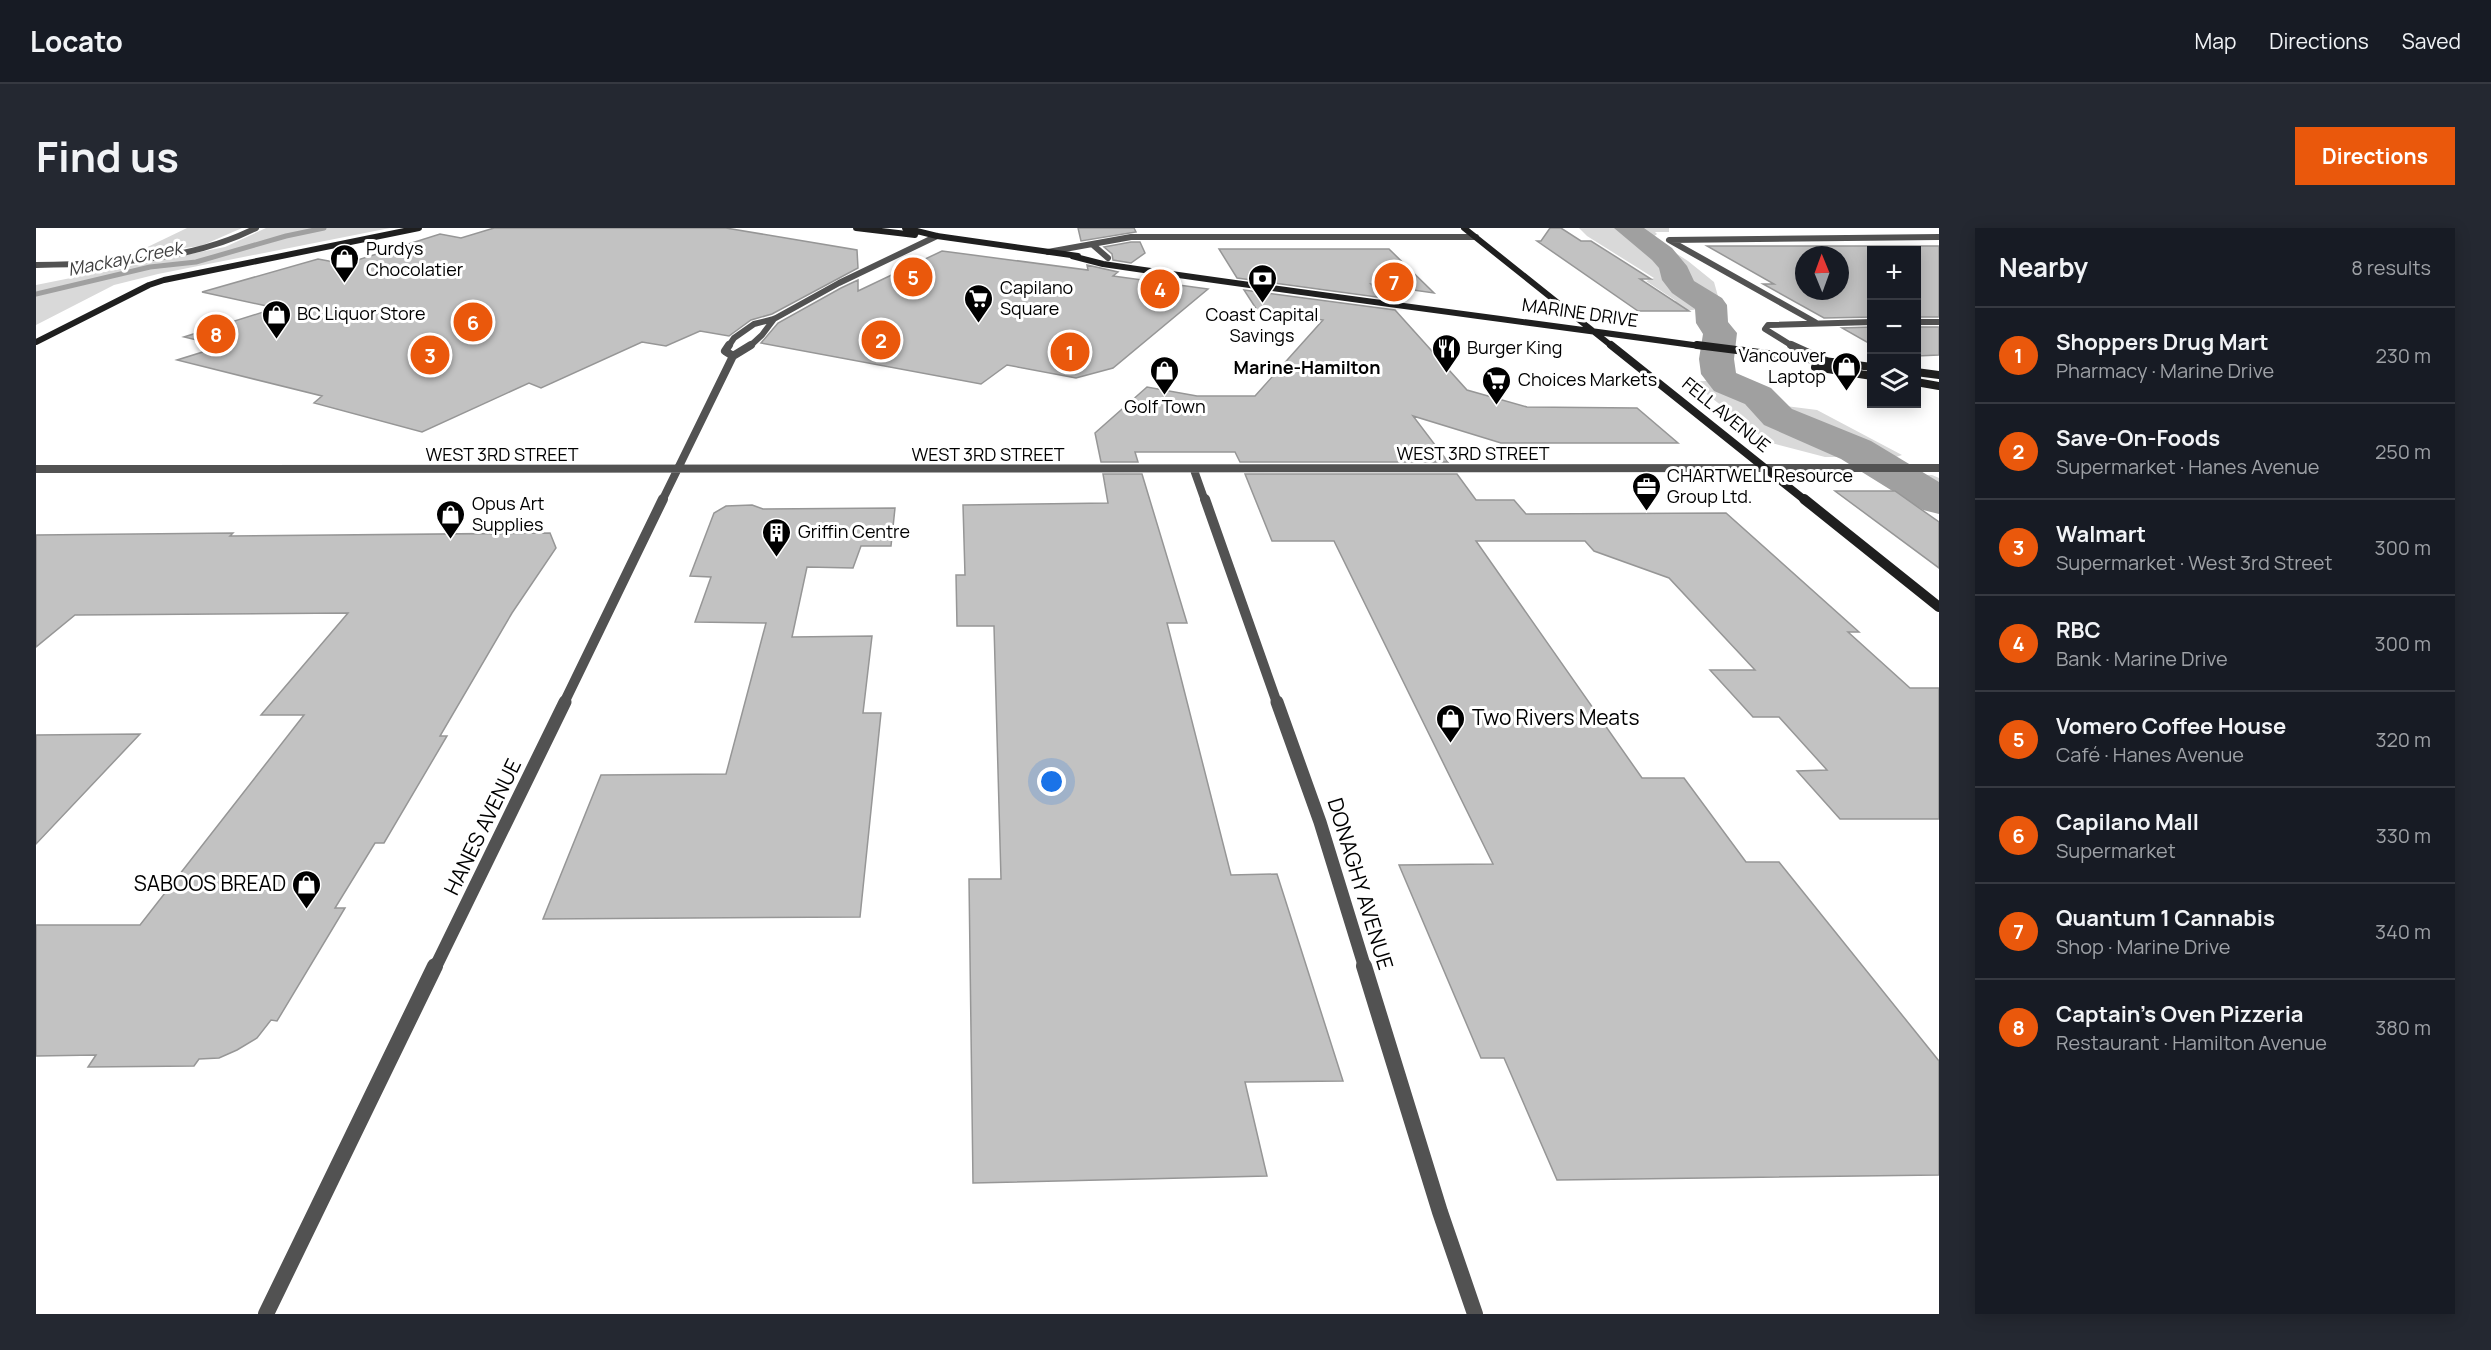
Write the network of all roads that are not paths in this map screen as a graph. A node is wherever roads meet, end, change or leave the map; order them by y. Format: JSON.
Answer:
{"nodes":[{"id":1,"x":256,"y":228,"type":"edge"},
{"id":2,"x":419,"y":228,"type":"edge"},
{"id":3,"x":856,"y":228,"type":"edge"},
{"id":4,"x":905,"y":228,"type":"edge"},
{"id":5,"x":1464,"y":228,"type":"edge"},
{"id":6,"x":937,"y":236,"type":"junction"},
{"id":7,"x":1476,"y":237,"type":"junction"},
{"id":8,"x":1939,"y":237,"type":"edge"},
{"id":9,"x":1093,"y":245,"type":"junction"},
{"id":10,"x":1047,"y":252,"type":"junction"},
{"id":11,"x":1072,"y":256,"type":"junction"},
{"id":12,"x":1108,"y":258,"type":"junction"},
{"id":13,"x":36,"y":265,"type":"edge"},
{"id":14,"x":1387,"y":302,"type":"junction"},
{"id":15,"x":774,"y":319,"type":"junction"},
{"id":16,"x":1815,"y":322,"type":"junction"},
{"id":17,"x":1867,"y":322,"type":"edge"},
{"id":18,"x":1921,"y":322,"type":"edge"},
{"id":19,"x":1939,"y":322,"type":"edge"},
{"id":20,"x":1592,"y":330,"type":"junction"},
{"id":21,"x":36,"y":342,"type":"edge"},
{"id":22,"x":1768,"y":355,"type":"junction"},
{"id":23,"x":733,"y":356,"type":"junction"},
{"id":24,"x":1826,"y":361,"type":"junction"},
{"id":25,"x":1867,"y":366,"type":"edge"},
{"id":26,"x":1921,"y":373,"type":"edge"},
{"id":27,"x":1867,"y":375,"type":"edge"},
{"id":28,"x":1939,"y":375,"type":"edge"},
{"id":29,"x":1921,"y":383,"type":"edge"},
{"id":30,"x":1939,"y":386,"type":"edge"},
{"id":31,"x":1939,"y":468,"type":"edge"},
{"id":32,"x":36,"y":469,"type":"edge"},
{"id":33,"x":1766,"y":469,"type":"junction"},
{"id":34,"x":676,"y":470,"type":"junction"},
{"id":35,"x":1194,"y":470,"type":"junction"},
{"id":36,"x":1939,"y":607,"type":"edge"},
{"id":37,"x":267,"y":1314,"type":"edge"},
{"id":38,"x":1475,"y":1314,"type":"edge"}],
"edges":[{"from":1,"to":13,"type":"street"},
{"from":2,"to":21,"type":"main road"},
{"from":3,"to":6,"type":"main road","name":"MARINE DRIVE"},
{"from":4,"to":6,"type":"main road","name":"MARINE DRIVE"},
{"from":5,"to":7,"type":"main road","name":"FELL AVENUE"},
{"from":6,"to":10,"type":"main road","name":"MARINE DRIVE"},
{"from":6,"to":15,"type":"street","name":"HANES AVENUE"},
{"from":7,"to":9,"type":"street"},
{"from":7,"to":20,"type":"main road","name":"FELL AVENUE"},
{"from":8,"to":16,"type":"street"},
{"from":9,"to":10,"type":"street"},
{"from":9,"to":12,"type":"street"},
{"from":10,"to":11,"type":"main road","name":"MARINE DRIVE"},
{"from":11,"to":12,"type":"main road","name":"MARINE DRIVE"},
{"from":11,"to":14,"type":"main road","name":"MARINE DRIVE"},
{"from":12,"to":14,"type":"main road","name":"MARINE DRIVE"},
{"from":14,"to":20,"type":"main road","name":"MARINE DRIVE"},
{"from":15,"to":23,"type":"street","name":"HANES AVENUE"},
{"from":15,"to":23,"type":"street","name":"HANES AVENUE"},
{"from":16,"to":17,"type":"street"},
{"from":16,"to":24,"type":"street"},
{"from":18,"to":19,"type":"street"},
{"from":20,"to":22,"type":"main road","name":"MARINE DRIVE"},
{"from":20,"to":33,"type":"main road","name":"FELL AVENUE"},
{"from":22,"to":24,"type":"main road","name":"MARINE DRIVE"},
{"from":22,"to":27,"type":"main road","name":"MARINE DRIVE"},
{"from":23,"to":34,"type":"street","name":"HANES AVENUE"},
{"from":24,"to":25,"type":"main road","name":"MARINE DRIVE"},
{"from":26,"to":28,"type":"main road"},
{"from":29,"to":30,"type":"main road"},
{"from":31,"to":33,"type":"street","name":"WEST 3RD STREET"},
{"from":32,"to":34,"type":"street","name":"WEST 3RD STREET"},
{"from":33,"to":35,"type":"street","name":"WEST 3RD STREET"},
{"from":33,"to":36,"type":"main road","name":"FELL AVENUE"},
{"from":34,"to":35,"type":"street","name":"WEST 3RD STREET"},
{"from":34,"to":37,"type":"street","name":"HANES AVENUE"},
{"from":35,"to":38,"type":"street","name":"DONAGHY AVENUE"}]}
